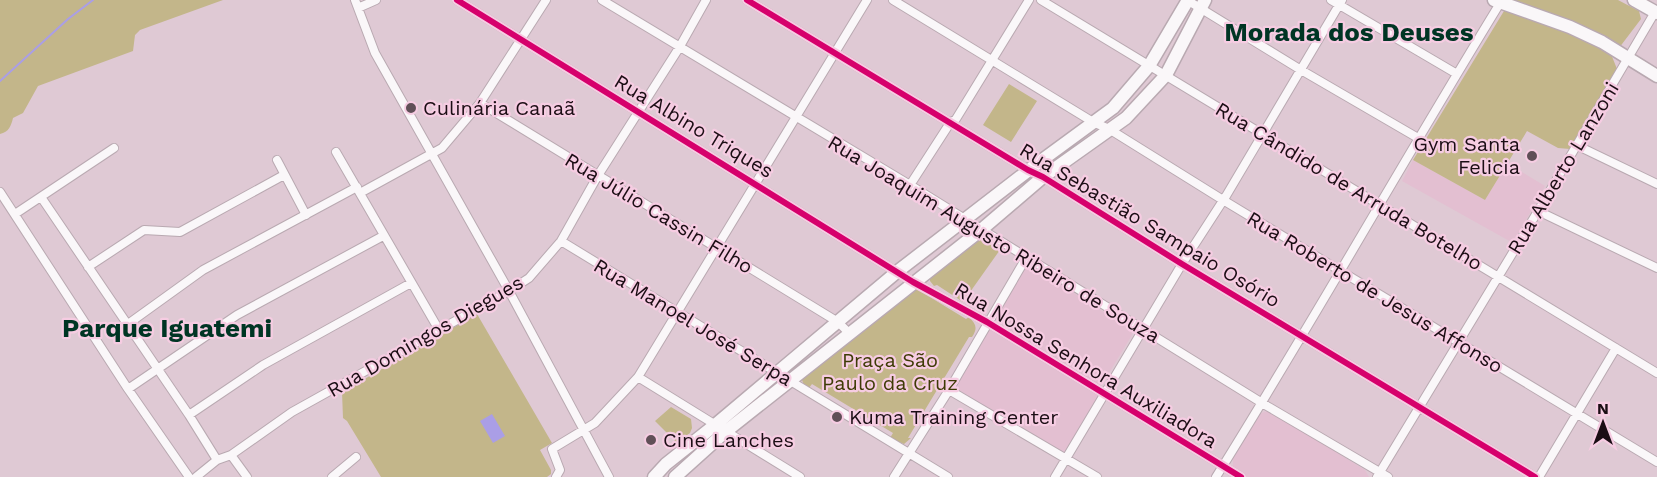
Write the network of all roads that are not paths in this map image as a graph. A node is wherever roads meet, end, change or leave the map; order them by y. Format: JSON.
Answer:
{"nodes":[{"id":1,"x":376,"y":0,"type":"edge"},
{"id":2,"x":457,"y":0,"type":"edge"},
{"id":3,"x":546,"y":0,"type":"edge"},
{"id":4,"x":602,"y":0,"type":"edge"},
{"id":5,"x":706,"y":0,"type":"edge"},
{"id":6,"x":747,"y":0,"type":"edge"},
{"id":7,"x":867,"y":0,"type":"edge"},
{"id":8,"x":893,"y":0,"type":"edge"},
{"id":9,"x":1029,"y":0,"type":"edge"},
{"id":10,"x":1041,"y":0,"type":"edge"},
{"id":11,"x":1188,"y":0,"type":"edge"},
{"id":12,"x":1331,"y":0,"type":"edge"},
{"id":13,"x":1634,"y":0,"type":"edge"},
{"id":14,"x":1499,"y":1,"type":"edge"},
{"id":15,"x":1340,"y":2,"type":"edge"},
{"id":16,"x":356,"y":4,"type":"edge"},
{"id":17,"x":1204,"y":5,"type":"edge"},
{"id":18,"x":1656,"y":12,"type":"edge"},
{"id":19,"x":522,"y":40,"type":"junction"},
{"id":20,"x":679,"y":48,"type":"junction"},
{"id":21,"x":834,"y":54,"type":"junction"},
{"id":22,"x":992,"y":59,"type":"junction"},
{"id":23,"x":1628,"y":59,"type":"junction"},
{"id":24,"x":1149,"y":66,"type":"junction"},
{"id":25,"x":1301,"y":70,"type":"junction"},
{"id":26,"x":1457,"y":74,"type":"junction"},
{"id":27,"x":1166,"y":75,"type":"junction"},
{"id":28,"x":1657,"y":76,"type":"edge"},
{"id":29,"x":480,"y":103,"type":"junction"},
{"id":30,"x":637,"y":111,"type":"junction"},
{"id":31,"x":795,"y":118,"type":"junction"},
{"id":32,"x":1093,"y":122,"type":"junction"},
{"id":33,"x":950,"y":123,"type":"junction"},
{"id":34,"x":1109,"y":129,"type":"junction"},
{"id":35,"x":1262,"y":134,"type":"junction"},
{"id":36,"x":1418,"y":138,"type":"junction"},
{"id":37,"x":1576,"y":145,"type":"junction"},
{"id":38,"x":114,"y":148,"type":"dead end"},
{"id":39,"x":336,"y":152,"type":"dead end"},
{"id":40,"x":431,"y":155,"type":"junction"},
{"id":41,"x":277,"y":160,"type":"dead end"},
{"id":42,"x":1028,"y":170,"type":"junction"},
{"id":43,"x":284,"y":175,"type":"junction"},
{"id":44,"x":597,"y":177,"type":"junction"},
{"id":45,"x":1043,"y":177,"type":"junction"},
{"id":46,"x":756,"y":183,"type":"junction"},
{"id":47,"x":1657,"y":184,"type":"edge"},
{"id":48,"x":910,"y":185,"type":"junction"},
{"id":49,"x":358,"y":190,"type":"junction"},
{"id":50,"x":0,"y":192,"type":"edge"},
{"id":51,"x":40,"y":197,"type":"junction"},
{"id":52,"x":1224,"y":200,"type":"junction"},
{"id":53,"x":1379,"y":205,"type":"junction"},
{"id":54,"x":1538,"y":212,"type":"junction"},
{"id":55,"x":15,"y":214,"type":"junction"},
{"id":56,"x":306,"y":215,"type":"junction"},
{"id":57,"x":966,"y":220,"type":"junction"},
{"id":58,"x":981,"y":230,"type":"junction"},
{"id":59,"x":383,"y":236,"type":"junction"},
{"id":60,"x":561,"y":241,"type":"junction"},
{"id":61,"x":717,"y":247,"type":"junction"},
{"id":62,"x":1026,"y":258,"type":"junction"},
{"id":63,"x":1182,"y":264,"type":"junction"},
{"id":64,"x":88,"y":267,"type":"junction"},
{"id":65,"x":1657,"y":268,"type":"edge"},
{"id":66,"x":1341,"y":270,"type":"junction"},
{"id":67,"x":898,"y":271,"type":"junction"},
{"id":68,"x":1498,"y":276,"type":"junction"},
{"id":69,"x":914,"y":282,"type":"junction"},
{"id":70,"x":411,"y":283,"type":"junction"},
{"id":71,"x":509,"y":291,"type":"junction"},
{"id":72,"x":677,"y":313,"type":"junction"},
{"id":73,"x":838,"y":322,"type":"junction"},
{"id":74,"x":987,"y":322,"type":"junction"},
{"id":75,"x":128,"y":324,"type":"junction"},
{"id":76,"x":439,"y":330,"type":"junction"},
{"id":77,"x":1143,"y":330,"type":"junction"},
{"id":78,"x":850,"y":334,"type":"junction"},
{"id":79,"x":1303,"y":336,"type":"junction"},
{"id":80,"x":1458,"y":342,"type":"junction"},
{"id":81,"x":1616,"y":348,"type":"junction"},
{"id":82,"x":157,"y":370,"type":"junction"},
{"id":83,"x":777,"y":373,"type":"junction"},
{"id":84,"x":1657,"y":373,"type":"edge"},
{"id":85,"x":638,"y":377,"type":"junction"},
{"id":86,"x":790,"y":381,"type":"junction"},
{"id":87,"x":128,"y":389,"type":"junction"},
{"id":88,"x":949,"y":390,"type":"junction"},
{"id":89,"x":1106,"y":394,"type":"junction"},
{"id":90,"x":1261,"y":402,"type":"junction"},
{"id":91,"x":1420,"y":408,"type":"junction"},
{"id":92,"x":1577,"y":414,"type":"junction"},
{"id":93,"x":189,"y":415,"type":"junction"},
{"id":94,"x":582,"y":429,"type":"junction"},
{"id":95,"x":720,"y":429,"type":"junction"},
{"id":96,"x":909,"y":453,"type":"junction"},
{"id":97,"x":231,"y":455,"type":"junction"},
{"id":98,"x":356,"y":457,"type":"dead end"},
{"id":99,"x":1067,"y":459,"type":"junction"},
{"id":100,"x":217,"y":460,"type":"junction"},
{"id":101,"x":1657,"y":462,"type":"edge"},
{"id":102,"x":1223,"y":465,"type":"junction"},
{"id":103,"x":1379,"y":475,"type":"edge"},
{"id":104,"x":189,"y":477,"type":"edge"},
{"id":105,"x":196,"y":477,"type":"edge"},
{"id":106,"x":247,"y":477,"type":"edge"},
{"id":107,"x":332,"y":477,"type":"edge"},
{"id":108,"x":555,"y":477,"type":"edge"},
{"id":109,"x":609,"y":477,"type":"edge"},
{"id":110,"x":654,"y":477,"type":"edge"},
{"id":111,"x":675,"y":477,"type":"edge"},
{"id":112,"x":800,"y":477,"type":"edge"},
{"id":113,"x":894,"y":477,"type":"edge"},
{"id":114,"x":948,"y":477,"type":"edge"},
{"id":115,"x":1055,"y":477,"type":"edge"},
{"id":116,"x":1097,"y":477,"type":"edge"},
{"id":117,"x":1216,"y":477,"type":"edge"},
{"id":118,"x":1241,"y":477,"type":"edge"},
{"id":119,"x":1388,"y":477,"type":"edge"},
{"id":120,"x":1537,"y":477,"type":"edge"}],
"edges":[{"from":1,"to":16,"type":"street"},
{"from":2,"to":19,"type":"street","name":"Rua Albino Triques"},
{"from":3,"to":19,"type":"street"},
{"from":4,"to":20,"type":"street","name":"Rua Joaquim Augusto Ribeiro de Souza"},
{"from":5,"to":20,"type":"street","name":"Rua Domingos Diegues"},
{"from":6,"to":21,"type":"street","name":"Rua Sebastião Sampaio Osório"},
{"from":7,"to":21,"type":"street"},
{"from":8,"to":22,"type":"street","name":"Rua Roberto de Jesus Affonso"},
{"from":9,"to":22,"type":"street"},
{"from":10,"to":24,"type":"street","name":"Rua Cândido de Arruda Botelho"},
{"from":11,"to":17,"type":"street"},
{"from":11,"to":24,"type":"main road"},
{"from":12,"to":15,"type":"street"},
{"from":13,"to":18,"type":"main road"},
{"from":14,"to":23,"type":"main road"},
{"from":14,"to":26,"type":"street"},
{"from":15,"to":25,"type":"street"},
{"from":15,"to":26,"type":"street"},
{"from":16,"to":40,"type":"street"},
{"from":17,"to":25,"type":"street"},
{"from":17,"to":27,"type":"main road"},
{"from":18,"to":23,"type":"street","name":"Rua Alberto Lanzoni"},
{"from":19,"to":29,"type":"street"},
{"from":19,"to":30,"type":"street","name":"Rua Albino Triques"},
{"from":20,"to":30,"type":"street","name":"Rua Domingos Diegues"},
{"from":20,"to":31,"type":"street","name":"Rua Joaquim Augusto Ribeiro de Souza"},
{"from":21,"to":31,"type":"street"},
{"from":21,"to":33,"type":"street","name":"Rua Sebastião Sampaio Osório"},
{"from":22,"to":32,"type":"street","name":"Rua Roberto de Jesus Affonso"},
{"from":22,"to":33,"type":"street"},
{"from":23,"to":28,"type":"main road"},
{"from":23,"to":37,"type":"street","name":"Rua Alberto Lanzoni"},
{"from":24,"to":27,"type":"street","name":"Rua Cândido de Arruda Botelho"},
{"from":24,"to":32,"type":"main road"},
{"from":25,"to":35,"type":"street"},
{"from":25,"to":36,"type":"street"},
{"from":26,"to":36,"type":"street"},
{"from":27,"to":34,"type":"main road"},
{"from":27,"to":35,"type":"street","name":"Rua Cândido de Arruda Botelho"},
{"from":29,"to":40,"type":"street"},
{"from":29,"to":44,"type":"street","name":"Rua Júlio Cassin Filho"},
{"from":30,"to":44,"type":"street","name":"Rua Domingos Diegues"},
{"from":30,"to":46,"type":"street","name":"Rua Albino Triques"},
{"from":31,"to":46,"type":"street"},
{"from":31,"to":48,"type":"street","name":"Rua Joaquim Augusto Ribeiro de Souza"},
{"from":32,"to":34,"type":"street","name":"Rua Roberto de Jesus Affonso"},
{"from":32,"to":42,"type":"main road"},
{"from":33,"to":42,"type":"street","name":"Rua Sebastião Sampaio Osório"},
{"from":33,"to":48,"type":"street"},
{"from":34,"to":45,"type":"main road"},
{"from":34,"to":52,"type":"street","name":"Rua Roberto de Jesus Affonso"},
{"from":35,"to":52,"type":"street"},
{"from":35,"to":53,"type":"street","name":"Rua Cândido de Arruda Botelho"},
{"from":36,"to":53,"type":"street"},
{"from":37,"to":47,"type":"street"},
{"from":37,"to":54,"type":"street","name":"Rua Alberto Lanzoni"},
{"from":38,"to":51,"type":"street"},
{"from":39,"to":49,"type":"street"},
{"from":40,"to":49,"type":"street"},
{"from":40,"to":71,"type":"street"},
{"from":41,"to":43,"type":"street"},
{"from":42,"to":45,"type":"street","name":"Rua Sebastião Sampaio Osório"},
{"from":42,"to":57,"type":"main road"},
{"from":43,"to":56,"type":"street"},
{"from":43,"to":64,"type":"street"},
{"from":44,"to":60,"type":"street","name":"Rua Domingos Diegues"},
{"from":44,"to":61,"type":"street","name":"Rua Júlio Cassin Filho"},
{"from":45,"to":58,"type":"main road"},
{"from":45,"to":63,"type":"street","name":"Rua Sebastião Sampaio Osório"},
{"from":46,"to":61,"type":"street"},
{"from":46,"to":67,"type":"street","name":"Rua Albino Triques"},
{"from":48,"to":57,"type":"street","name":"Rua Joaquim Augusto Ribeiro de Souza"},
{"from":49,"to":56,"type":"street"},
{"from":49,"to":59,"type":"street"},
{"from":50,"to":55,"type":"street"},
{"from":51,"to":55,"type":"street"},
{"from":51,"to":64,"type":"street"},
{"from":52,"to":63,"type":"street"},
{"from":52,"to":66,"type":"street","name":"Rua Roberto de Jesus Affonso"},
{"from":53,"to":66,"type":"street"},
{"from":53,"to":68,"type":"street","name":"Rua Cândido de Arruda Botelho"},
{"from":54,"to":65,"type":"street"},
{"from":54,"to":68,"type":"street","name":"Rua Alberto Lanzoni"},
{"from":55,"to":87,"type":"street"},
{"from":56,"to":75,"type":"street"},
{"from":57,"to":58,"type":"street","name":"Rua Joaquim Augusto Ribeiro de Souza"},
{"from":57,"to":67,"type":"main road"},
{"from":58,"to":62,"type":"street","name":"Rua Joaquim Augusto Ribeiro de Souza"},
{"from":58,"to":69,"type":"main road"},
{"from":59,"to":70,"type":"street"},
{"from":59,"to":82,"type":"street"},
{"from":60,"to":71,"type":"street","name":"Rua Domingos Diegues"},
{"from":60,"to":72,"type":"street","name":"Rua Manoel José Serpa"},
{"from":61,"to":72,"type":"street"},
{"from":61,"to":73,"type":"street","name":"Rua Júlio Cassin Filho"},
{"from":62,"to":74,"type":"street"},
{"from":62,"to":77,"type":"street","name":"Rua Joaquim Augusto Ribeiro de Souza"},
{"from":63,"to":77,"type":"street"},
{"from":63,"to":79,"type":"street","name":"Rua Sebastião Sampaio Osório"},
{"from":64,"to":75,"type":"street"},
{"from":66,"to":79,"type":"street"},
{"from":66,"to":80,"type":"street","name":"Rua Roberto de Jesus Affonso"},
{"from":67,"to":69,"type":"street","name":"Rua Albino Triques"},
{"from":67,"to":73,"type":"main road"},
{"from":68,"to":80,"type":"street","name":"Rua Alberto Lanzoni"},
{"from":68,"to":81,"type":"street","name":"Rua Cândido de Arruda Botelho"},
{"from":69,"to":74,"type":"street","name":"Rua Nossa Senhora Auxiliadora"},
{"from":69,"to":78,"type":"main road"},
{"from":70,"to":76,"type":"street"},
{"from":70,"to":93,"type":"street"},
{"from":71,"to":76,"type":"street","name":"Rua Domingos Diegues"},
{"from":71,"to":94,"type":"street"},
{"from":72,"to":83,"type":"street","name":"Rua Manoel José Serpa"},
{"from":72,"to":85,"type":"street"},
{"from":73,"to":78,"type":"street","name":"Rua Júlio Cassin Filho"},
{"from":73,"to":83,"type":"main road"},
{"from":74,"to":88,"type":"street"},
{"from":74,"to":89,"type":"street","name":"Rua Nossa Senhora Auxiliadora"},
{"from":75,"to":82,"type":"street"},
{"from":76,"to":97,"type":"street","name":"Rua Domingos Diegues"},
{"from":77,"to":89,"type":"street"},
{"from":77,"to":90,"type":"street","name":"Rua Joaquim Augusto Ribeiro de Souza"},
{"from":78,"to":86,"type":"main road"},
{"from":79,"to":90,"type":"street"},
{"from":79,"to":91,"type":"street","name":"Rua Sebastião Sampaio Osório"},
{"from":80,"to":91,"type":"street","name":"Rua Alberto Lanzoni"},
{"from":80,"to":92,"type":"street","name":"Rua Roberto de Jesus Affonso"},
{"from":81,"to":84,"type":"street","name":"Rua Cândido de Arruda Botelho"},
{"from":81,"to":92,"type":"street"},
{"from":82,"to":87,"type":"street"},
{"from":82,"to":93,"type":"street"},
{"from":83,"to":86,"type":"street","name":"Rua Manoel José Serpa"},
{"from":83,"to":95,"type":"main road"},
{"from":85,"to":94,"type":"street"},
{"from":85,"to":95,"type":"street"},
{"from":86,"to":95,"type":"main road"},
{"from":86,"to":96,"type":"street","name":"Rua Manoel José Serpa"},
{"from":87,"to":104,"type":"street"},
{"from":88,"to":96,"type":"street"},
{"from":88,"to":99,"type":"street"},
{"from":89,"to":99,"type":"street"},
{"from":89,"to":102,"type":"street","name":"Rua Nossa Senhora Auxiliadora"},
{"from":90,"to":102,"type":"street"},
{"from":90,"to":103,"type":"street","name":"Rua Joaquim Augusto Ribeiro de Souza"},
{"from":91,"to":103,"type":"street","name":"Rua Alberto Lanzoni"},
{"from":91,"to":120,"type":"street","name":"Rua Sebastião Sampaio Osório"},
{"from":92,"to":101,"type":"street","name":"Rua Roberto de Jesus Affonso"},
{"from":92,"to":120,"type":"street"},
{"from":93,"to":100,"type":"street"},
{"from":94,"to":108,"type":"street"},
{"from":94,"to":109,"type":"street"},
{"from":95,"to":110,"type":"main road"},
{"from":95,"to":111,"type":"main road"},
{"from":95,"to":112,"type":"street"},
{"from":96,"to":113,"type":"street"},
{"from":96,"to":114,"type":"street","name":"Rua Manoel José Serpa"},
{"from":97,"to":100,"type":"street","name":"Rua Domingos Diegues"},
{"from":97,"to":106,"type":"street"},
{"from":98,"to":107,"type":"street"},
{"from":99,"to":115,"type":"street"},
{"from":99,"to":116,"type":"street"},
{"from":100,"to":105,"type":"street","name":"Rua Domingos Diegues"},
{"from":102,"to":117,"type":"street"},
{"from":102,"to":118,"type":"street","name":"Rua Nossa Senhora Auxiliadora"},
{"from":103,"to":119,"type":"street","name":"Rua Joaquim Augusto Ribeiro de Souza"}]}
